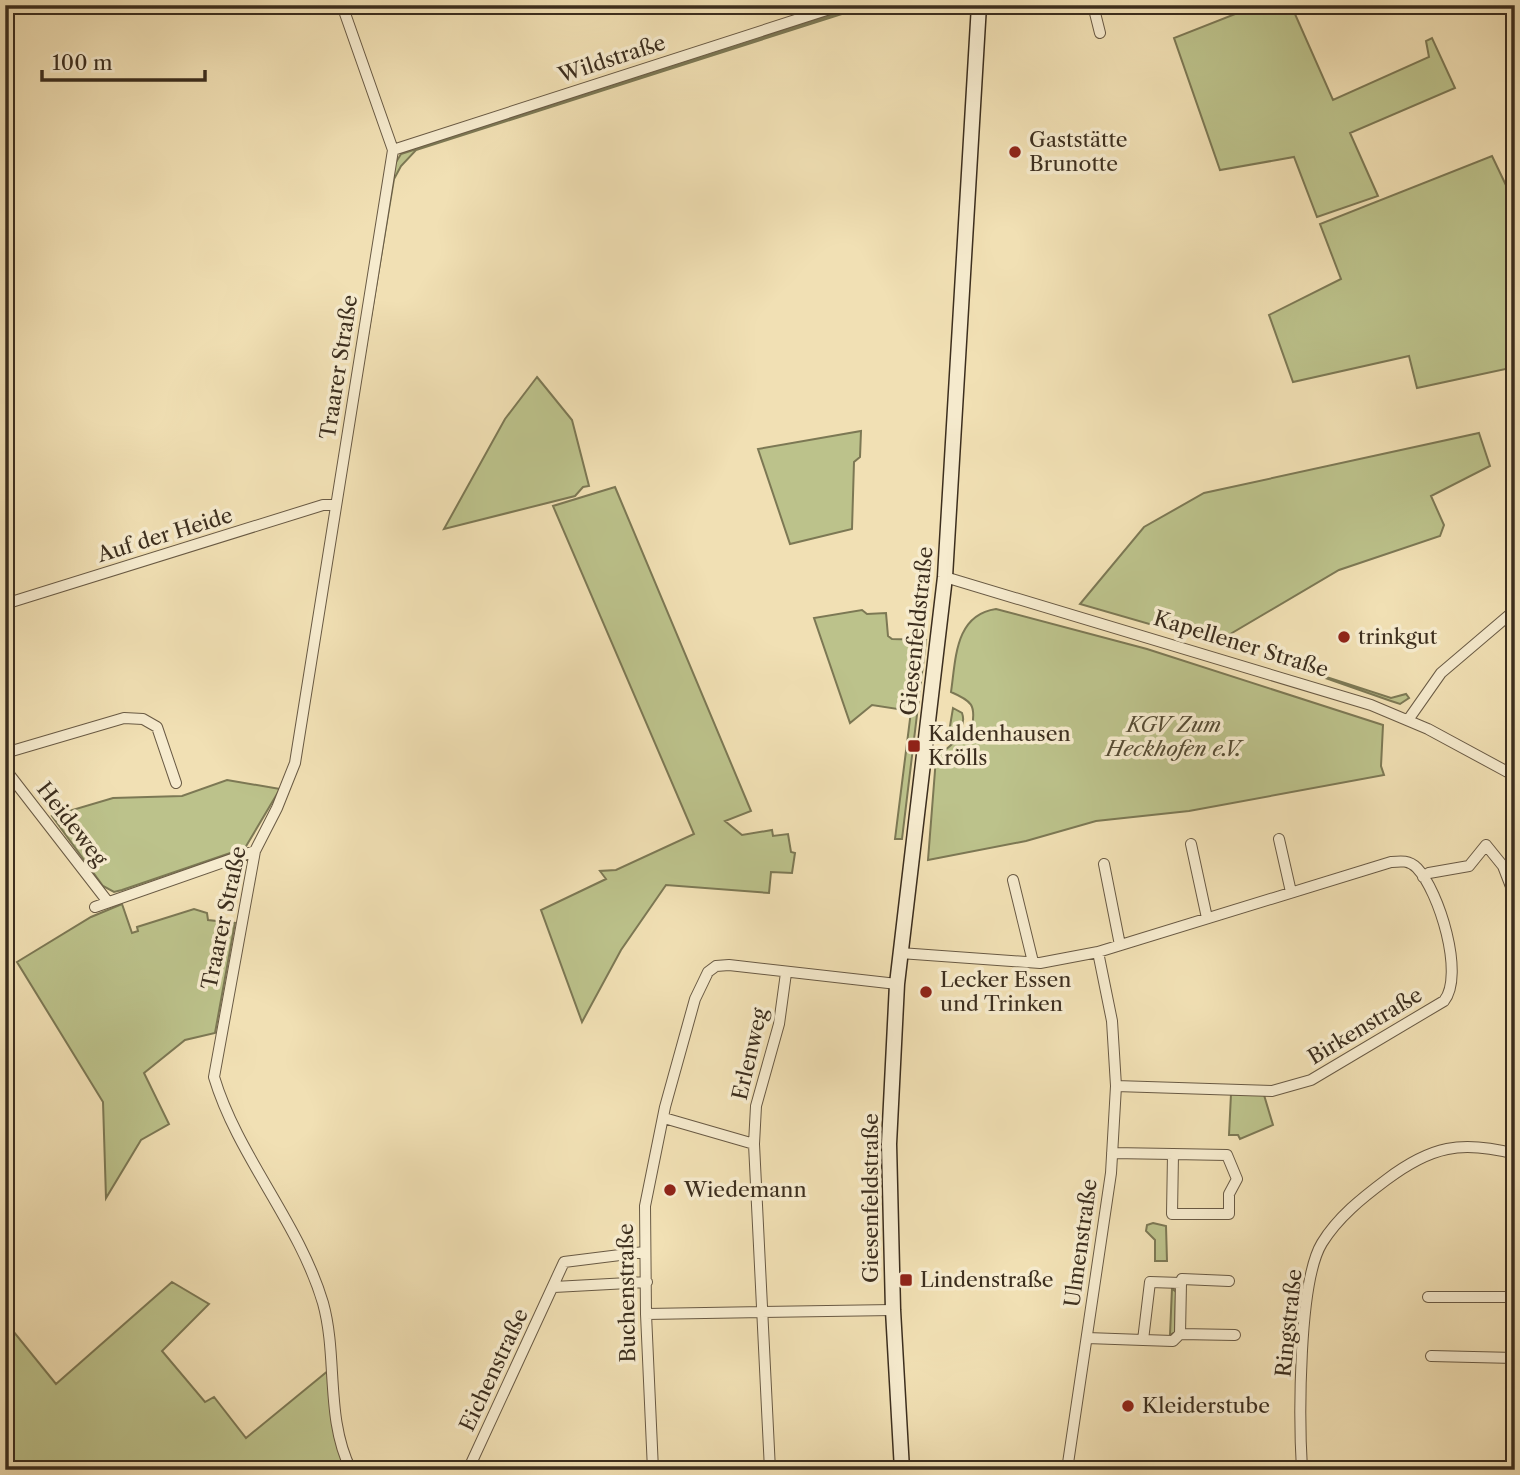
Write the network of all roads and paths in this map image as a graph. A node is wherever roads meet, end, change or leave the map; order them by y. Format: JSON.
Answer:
{"nodes":[{"id":1,"x":342,"y":5,"type":"edge"},
{"id":2,"x":842,"y":5,"type":"edge"},
{"id":3,"x":979,"y":5,"type":"edge"},
{"id":4,"x":1093,"y":5,"type":"edge"},
{"id":5,"x":1100,"y":33,"type":"dead end"},
{"id":6,"x":393,"y":150,"type":"junction"},
{"id":7,"x":336,"y":505,"type":"junction"},
{"id":8,"x":945,"y":577,"type":"junction"},
{"id":9,"x":5,"y":604,"type":"edge"},
{"id":10,"x":1515,"y":610,"type":"edge"},
{"id":11,"x":1408,"y":720,"type":"junction"},
{"id":12,"x":5,"y":753,"type":"edge"},
{"id":13,"x":5,"y":769,"type":"edge"},
{"id":14,"x":1515,"y":776,"type":"edge"},
{"id":15,"x":176,"y":783,"type":"dead end"},
{"id":16,"x":1279,"y":839,"type":"dead end"},
{"id":17,"x":1191,"y":844,"type":"dead end"},
{"id":18,"x":255,"y":850,"type":"junction"},
{"id":19,"x":1104,"y":864,"type":"dead end"},
{"id":20,"x":1423,"y":877,"type":"junction"},
{"id":21,"x":1013,"y":880,"type":"dead end"},
{"id":22,"x":1291,"y":892,"type":"junction"},
{"id":23,"x":1515,"y":897,"type":"edge"},
{"id":24,"x":108,"y":902,"type":"junction"},
{"id":25,"x":95,"y":907,"type":"dead end"},
{"id":26,"x":1207,"y":918,"type":"junction"},
{"id":27,"x":1120,"y":945,"type":"junction"},
{"id":28,"x":1098,"y":952,"type":"junction"},
{"id":29,"x":900,"y":953,"type":"junction"},
{"id":30,"x":1033,"y":962,"type":"junction"},
{"id":31,"x":786,"y":973,"type":"junction"},
{"id":32,"x":897,"y":984,"type":"junction"},
{"id":33,"x":1116,"y":1086,"type":"junction"},
{"id":34,"x":664,"y":1118,"type":"junction"},
{"id":35,"x":754,"y":1144,"type":"junction"},
{"id":36,"x":1112,"y":1153,"type":"junction"},
{"id":37,"x":1172,"y":1154,"type":"junction"},
{"id":38,"x":1515,"y":1154,"type":"edge"},
{"id":39,"x":644,"y":1252,"type":"junction"},
{"id":40,"x":1229,"y":1281,"type":"dead end"},
{"id":41,"x":646,"y":1282,"type":"junction"},
{"id":42,"x":1181,"y":1283,"type":"junction"},
{"id":43,"x":554,"y":1287,"type":"junction"},
{"id":44,"x":1428,"y":1297,"type":"dead end"},
{"id":45,"x":1515,"y":1297,"type":"edge"},
{"id":46,"x":893,"y":1310,"type":"junction"},
{"id":47,"x":761,"y":1312,"type":"junction"},
{"id":48,"x":646,"y":1314,"type":"junction"},
{"id":49,"x":1180,"y":1334,"type":"junction"},
{"id":50,"x":1235,"y":1335,"type":"dead end"},
{"id":51,"x":1087,"y":1338,"type":"junction"},
{"id":52,"x":1143,"y":1340,"type":"junction"},
{"id":53,"x":1431,"y":1356,"type":"dead end"},
{"id":54,"x":1515,"y":1358,"type":"edge"},
{"id":55,"x":1515,"y":1468,"type":"edge"},
{"id":56,"x":351,"y":1470,"type":"edge"},
{"id":57,"x":468,"y":1470,"type":"edge"},
{"id":58,"x":653,"y":1470,"type":"edge"},
{"id":59,"x":770,"y":1470,"type":"edge"},
{"id":60,"x":902,"y":1470,"type":"edge"},
{"id":61,"x":1067,"y":1470,"type":"edge"},
{"id":62,"x":1302,"y":1470,"type":"edge"},
{"id":63,"x":1507,"y":1470,"type":"edge"}],
"edges":[{"from":1,"to":6,"type":"street"},
{"from":2,"to":6,"type":"street","name":"Wildstraße"},
{"from":3,"to":8,"type":"main road","name":"Giesenfeldstraße"},
{"from":4,"to":5,"type":"street"},
{"from":6,"to":7,"type":"street","name":"Traarer Straße"},
{"from":7,"to":9,"type":"street","name":"Auf der Heide"},
{"from":7,"to":18,"type":"street","name":"Traarer Straße"},
{"from":8,"to":11,"type":"street","name":"Kapellener Straße"},
{"from":8,"to":29,"type":"main road","name":"Giesenfeldstraße"},
{"from":10,"to":11,"type":"street"},
{"from":11,"to":14,"type":"street","name":"Kapellener Straße"},
{"from":12,"to":15,"type":"street"},
{"from":13,"to":24,"type":"street","name":"Heideweg"},
{"from":16,"to":22,"type":"street"},
{"from":17,"to":26,"type":"street"},
{"from":18,"to":24,"type":"street"},
{"from":18,"to":56,"type":"street","name":"Traarer Straße"},
{"from":19,"to":27,"type":"street"},
{"from":20,"to":22,"type":"street"},
{"from":20,"to":23,"type":"street"},
{"from":20,"to":33,"type":"street","name":"Birkenstraße"},
{"from":21,"to":30,"type":"street"},
{"from":22,"to":26,"type":"street"},
{"from":24,"to":25,"type":"street"},
{"from":26,"to":27,"type":"street"},
{"from":27,"to":28,"type":"street"},
{"from":28,"to":30,"type":"street"},
{"from":28,"to":33,"type":"street","name":"Ulmenstraße"},
{"from":29,"to":30,"type":"street"},
{"from":29,"to":32,"type":"main road","name":"Giesenfeldstraße"},
{"from":31,"to":32,"type":"street","name":"Buchenstraße"},
{"from":31,"to":34,"type":"street","name":"Buchenstraße"},
{"from":31,"to":35,"type":"street","name":"Erlenweg"},
{"from":32,"to":46,"type":"main road","name":"Giesenfeldstraße"},
{"from":33,"to":36,"type":"street","name":"Ulmenstraße"},
{"from":34,"to":35,"type":"street"},
{"from":34,"to":39,"type":"street","name":"Buchenstraße"},
{"from":35,"to":47,"type":"street","name":"Erlenweg"},
{"from":36,"to":37,"type":"street","name":"Ulmenstraße"},
{"from":36,"to":51,"type":"street","name":"Ulmenstraße"},
{"from":37,"to":37,"type":"street","name":"Ulmenstraße"},
{"from":38,"to":62,"type":"street","name":"Ringstraße"},
{"from":39,"to":41,"type":"street","name":"Buchenstraße"},
{"from":39,"to":43,"type":"street","name":"Eichenstraße"},
{"from":40,"to":42,"type":"street"},
{"from":41,"to":43,"type":"street"},
{"from":41,"to":48,"type":"street","name":"Buchenstraße"},
{"from":42,"to":49,"type":"street"},
{"from":42,"to":52,"type":"street"},
{"from":43,"to":57,"type":"street","name":"Eichenstraße"},
{"from":44,"to":45,"type":"street"},
{"from":46,"to":47,"type":"street"},
{"from":46,"to":60,"type":"main road","name":"Giesenfeldstraße"},
{"from":47,"to":48,"type":"street"},
{"from":47,"to":59,"type":"street","name":"Erlenweg"},
{"from":48,"to":58,"type":"street","name":"Buchenstraße"},
{"from":49,"to":50,"type":"street","name":"Ulmenstraße"},
{"from":49,"to":52,"type":"street","name":"Ulmenstraße"},
{"from":51,"to":52,"type":"street","name":"Ulmenstraße"},
{"from":51,"to":61,"type":"street","name":"Ulmenstraße"},
{"from":53,"to":54,"type":"street"},
{"from":55,"to":63,"type":"street"}]}
